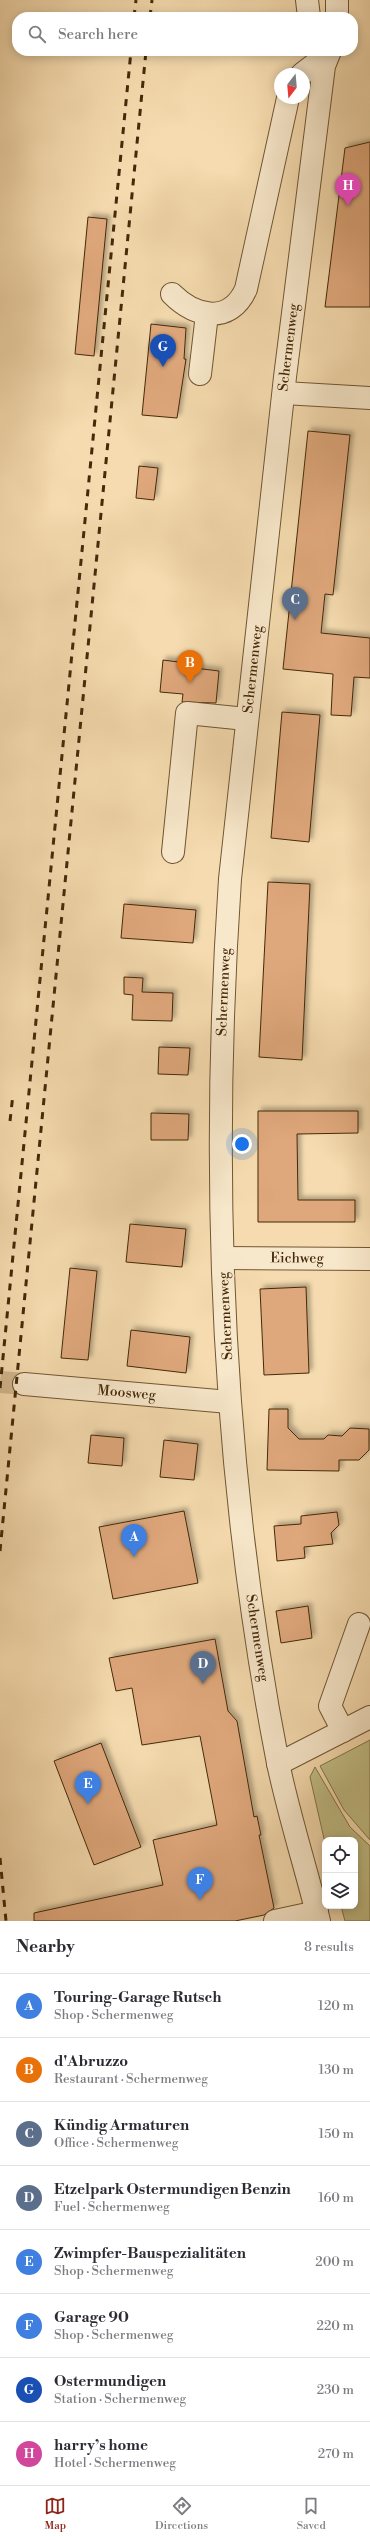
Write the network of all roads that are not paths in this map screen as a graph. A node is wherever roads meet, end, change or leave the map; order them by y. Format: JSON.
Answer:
{"nodes":[{"id":1,"x":307,"y":0,"type":"edge"},
{"id":2,"x":337,"y":0,"type":"edge"},
{"id":3,"x":308,"y":12,"type":"edge"},
{"id":4,"x":337,"y":12,"type":"edge"},
{"id":5,"x":323,"y":56,"type":"edge"},
{"id":6,"x":325,"y":56,"type":"edge"},
{"id":7,"x":310,"y":68,"type":"edge"},
{"id":8,"x":287,"y":104,"type":"edge"},
{"id":9,"x":172,"y":294,"type":"dead end"},
{"id":10,"x":207,"y":314,"type":"junction"},
{"id":11,"x":200,"y":374,"type":"dead end"},
{"id":12,"x":284,"y":393,"type":"junction"},
{"id":13,"x":370,"y":398,"type":"edge"},
{"id":14,"x":246,"y":719,"type":"junction"},
{"id":15,"x":173,"y":852,"type":"dead end"},
{"id":16,"x":223,"y":1258,"type":"junction"},
{"id":17,"x":370,"y":1258,"type":"edge"},
{"id":18,"x":24,"y":1384,"type":"tunnel mouth"},
{"id":19,"x":229,"y":1402,"type":"junction"},
{"id":20,"x":359,"y":1624,"type":"dead end"},
{"id":21,"x":370,"y":1717,"type":"edge"},
{"id":22,"x":343,"y":1731,"type":"junction"},
{"id":23,"x":278,"y":1764,"type":"junction"},
{"id":24,"x":318,"y":1916,"type":"edge"},
{"id":25,"x":275,"y":1921,"type":"edge"}],
"edges":[{"from":1,"to":3,"type":"street"},
{"from":2,"to":4,"type":"street"},
{"from":5,"to":7,"type":"street"},
{"from":6,"to":12,"type":"street","name":"Schermenweg"},
{"from":8,"to":10,"type":"street"},
{"from":9,"to":10,"type":"street"},
{"from":10,"to":11,"type":"street"},
{"from":12,"to":13,"type":"street"},
{"from":12,"to":14,"type":"street","name":"Schermenweg"},
{"from":14,"to":15,"type":"street"},
{"from":14,"to":16,"type":"street","name":"Schermenweg"},
{"from":16,"to":17,"type":"street","name":"Eichweg"},
{"from":16,"to":19,"type":"street","name":"Schermenweg"},
{"from":18,"to":19,"type":"street","name":"Moosweg"},
{"from":19,"to":23,"type":"street","name":"Schermenweg"},
{"from":20,"to":22,"type":"street"},
{"from":21,"to":22,"type":"street"},
{"from":22,"to":23,"type":"street"},
{"from":23,"to":24,"type":"street","name":"Schermenweg"},
{"from":24,"to":25,"type":"street"}]}
